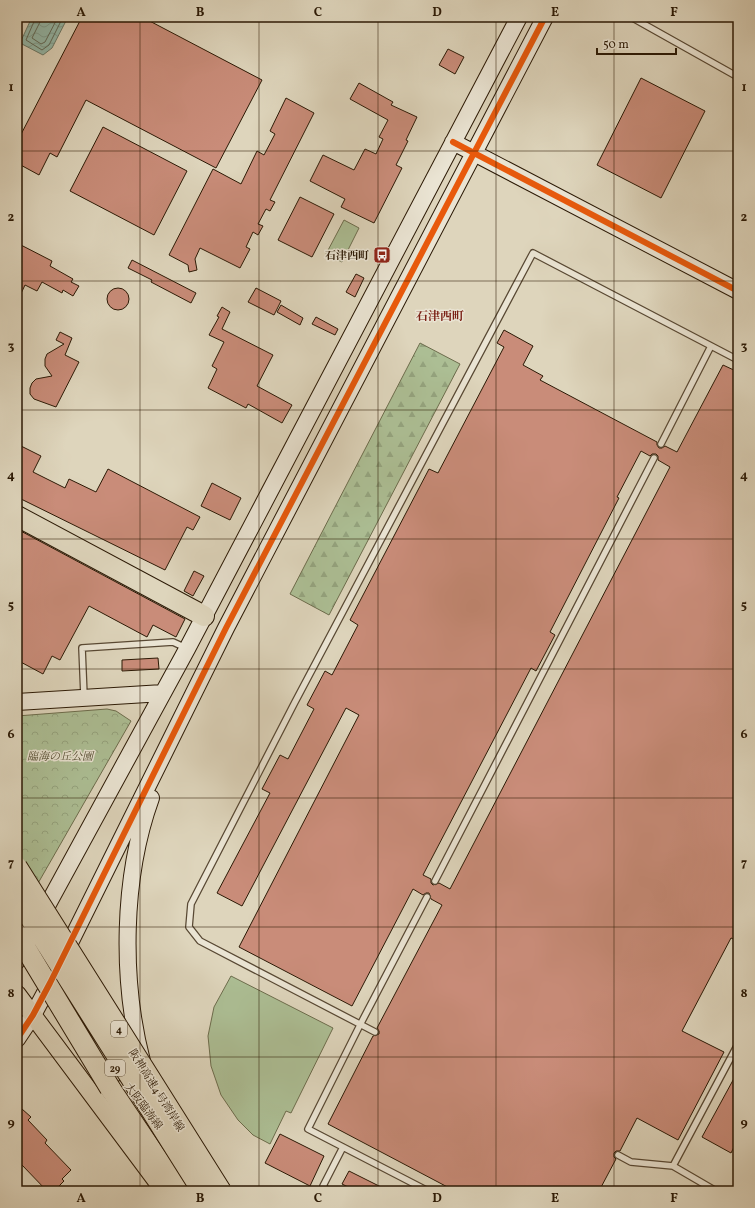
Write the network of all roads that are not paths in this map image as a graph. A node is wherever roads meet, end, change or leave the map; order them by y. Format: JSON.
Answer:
{"nodes":[{"id":1,"x":519,"y":17,"type":"edge"},
{"id":2,"x":545,"y":17,"type":"edge"},
{"id":3,"x":631,"y":17,"type":"edge"},
{"id":4,"x":738,"y":78,"type":"edge"},
{"id":5,"x":453,"y":142,"type":"junction"},
{"id":6,"x":474,"y":153,"type":"junction"},
{"id":7,"x":738,"y":291,"type":"edge"},
{"id":8,"x":711,"y":346,"type":"junction"},
{"id":9,"x":738,"y":360,"type":"edge"},
{"id":10,"x":661,"y":444,"type":"dead end"},
{"id":11,"x":654,"y":458,"type":"dead end"},
{"id":12,"x":17,"y":516,"type":"edge"},
{"id":13,"x":204,"y":616,"type":"junction"},
{"id":14,"x":226,"y":628,"type":"junction"},
{"id":15,"x":187,"y":649,"type":"junction"},
{"id":16,"x":163,"y":694,"type":"junction"},
{"id":17,"x":84,"y":698,"type":"junction"},
{"id":18,"x":17,"y":702,"type":"edge"},
{"id":19,"x":180,"y":720,"type":"junction"},
{"id":20,"x":17,"y":867,"type":"edge"},
{"id":21,"x":435,"y":881,"type":"dead end"},
{"id":22,"x":17,"y":897,"type":"edge"},
{"id":23,"x":427,"y":897,"type":"dead end"},
{"id":24,"x":18,"y":948,"type":"edge"},
{"id":25,"x":50,"y":983,"type":"junction"},
{"id":26,"x":17,"y":994,"type":"edge"},
{"id":27,"x":33,"y":1015,"type":"junction"},
{"id":28,"x":360,"y":1025,"type":"junction"},
{"id":29,"x":375,"y":1032,"type":"dead end"},
{"id":30,"x":17,"y":1039,"type":"edge"},
{"id":31,"x":738,"y":1044,"type":"edge"},
{"id":32,"x":158,"y":1125,"type":"junction"},
{"id":33,"x":343,"y":1147,"type":"junction"},
{"id":34,"x":618,"y":1155,"type":"dead end"},
{"id":35,"x":673,"y":1166,"type":"junction"},
{"id":36,"x":164,"y":1191,"type":"edge"},
{"id":37,"x":179,"y":1191,"type":"edge"},
{"id":38,"x":202,"y":1191,"type":"edge"},
{"id":39,"x":211,"y":1191,"type":"edge"},
{"id":40,"x":221,"y":1191,"type":"edge"},
{"id":41,"x":328,"y":1191,"type":"edge"},
{"id":42,"x":428,"y":1191,"type":"edge"},
{"id":43,"x":716,"y":1191,"type":"edge"}],
"edges":[{"from":1,"to":5,"type":"street"},
{"from":2,"to":6,"type":"street"},
{"from":3,"to":4,"type":"lane"},
{"from":5,"to":6,"type":"street"},
{"from":5,"to":13,"type":"street"},
{"from":6,"to":7,"type":"street"},
{"from":6,"to":14,"type":"street"},
{"from":8,"to":9,"type":"lane"},
{"from":8,"to":10,"type":"lane"},
{"from":8,"to":28,"type":"lane"},
{"from":11,"to":21,"type":"lane"},
{"from":12,"to":13,"type":"highway"},
{"from":13,"to":14,"type":"street"},
{"from":13,"to":15,"type":"street"},
{"from":14,"to":19,"type":"street"},
{"from":15,"to":16,"type":"street"},
{"from":15,"to":17,"type":"lane"},
{"from":16,"to":17,"type":"street"},
{"from":16,"to":24,"type":"street"},
{"from":17,"to":18,"type":"street"},
{"from":19,"to":25,"type":"street"},
{"from":19,"to":32,"type":"street"},
{"from":20,"to":40,"type":"highway","name":"阪神高速4号湾岸線","number":"4","bridge":true},
{"from":22,"to":38,"type":"highway","name":"阪神高速4号湾岸線","number":"4","bridge":true},
{"from":23,"to":28,"type":"lane"},
{"from":24,"to":25,"type":"main road","name":"大阪臨海線","number":"29"},
{"from":24,"to":37,"type":"highway","bridge":true},
{"from":25,"to":27,"type":"street"},
{"from":25,"to":32,"type":"main road","name":"大阪臨海線","number":"29"},
{"from":26,"to":27,"type":"main road"},
{"from":27,"to":30,"type":"street"},
{"from":27,"to":36,"type":"main road"},
{"from":28,"to":29,"type":"lane"},
{"from":28,"to":33,"type":"lane"},
{"from":31,"to":35,"type":"lane"},
{"from":32,"to":39,"type":"main road","name":"大阪臨海線","number":"29"},
{"from":33,"to":41,"type":"lane"},
{"from":33,"to":42,"type":"lane"},
{"from":34,"to":35,"type":"lane"},
{"from":35,"to":43,"type":"lane"}]}
